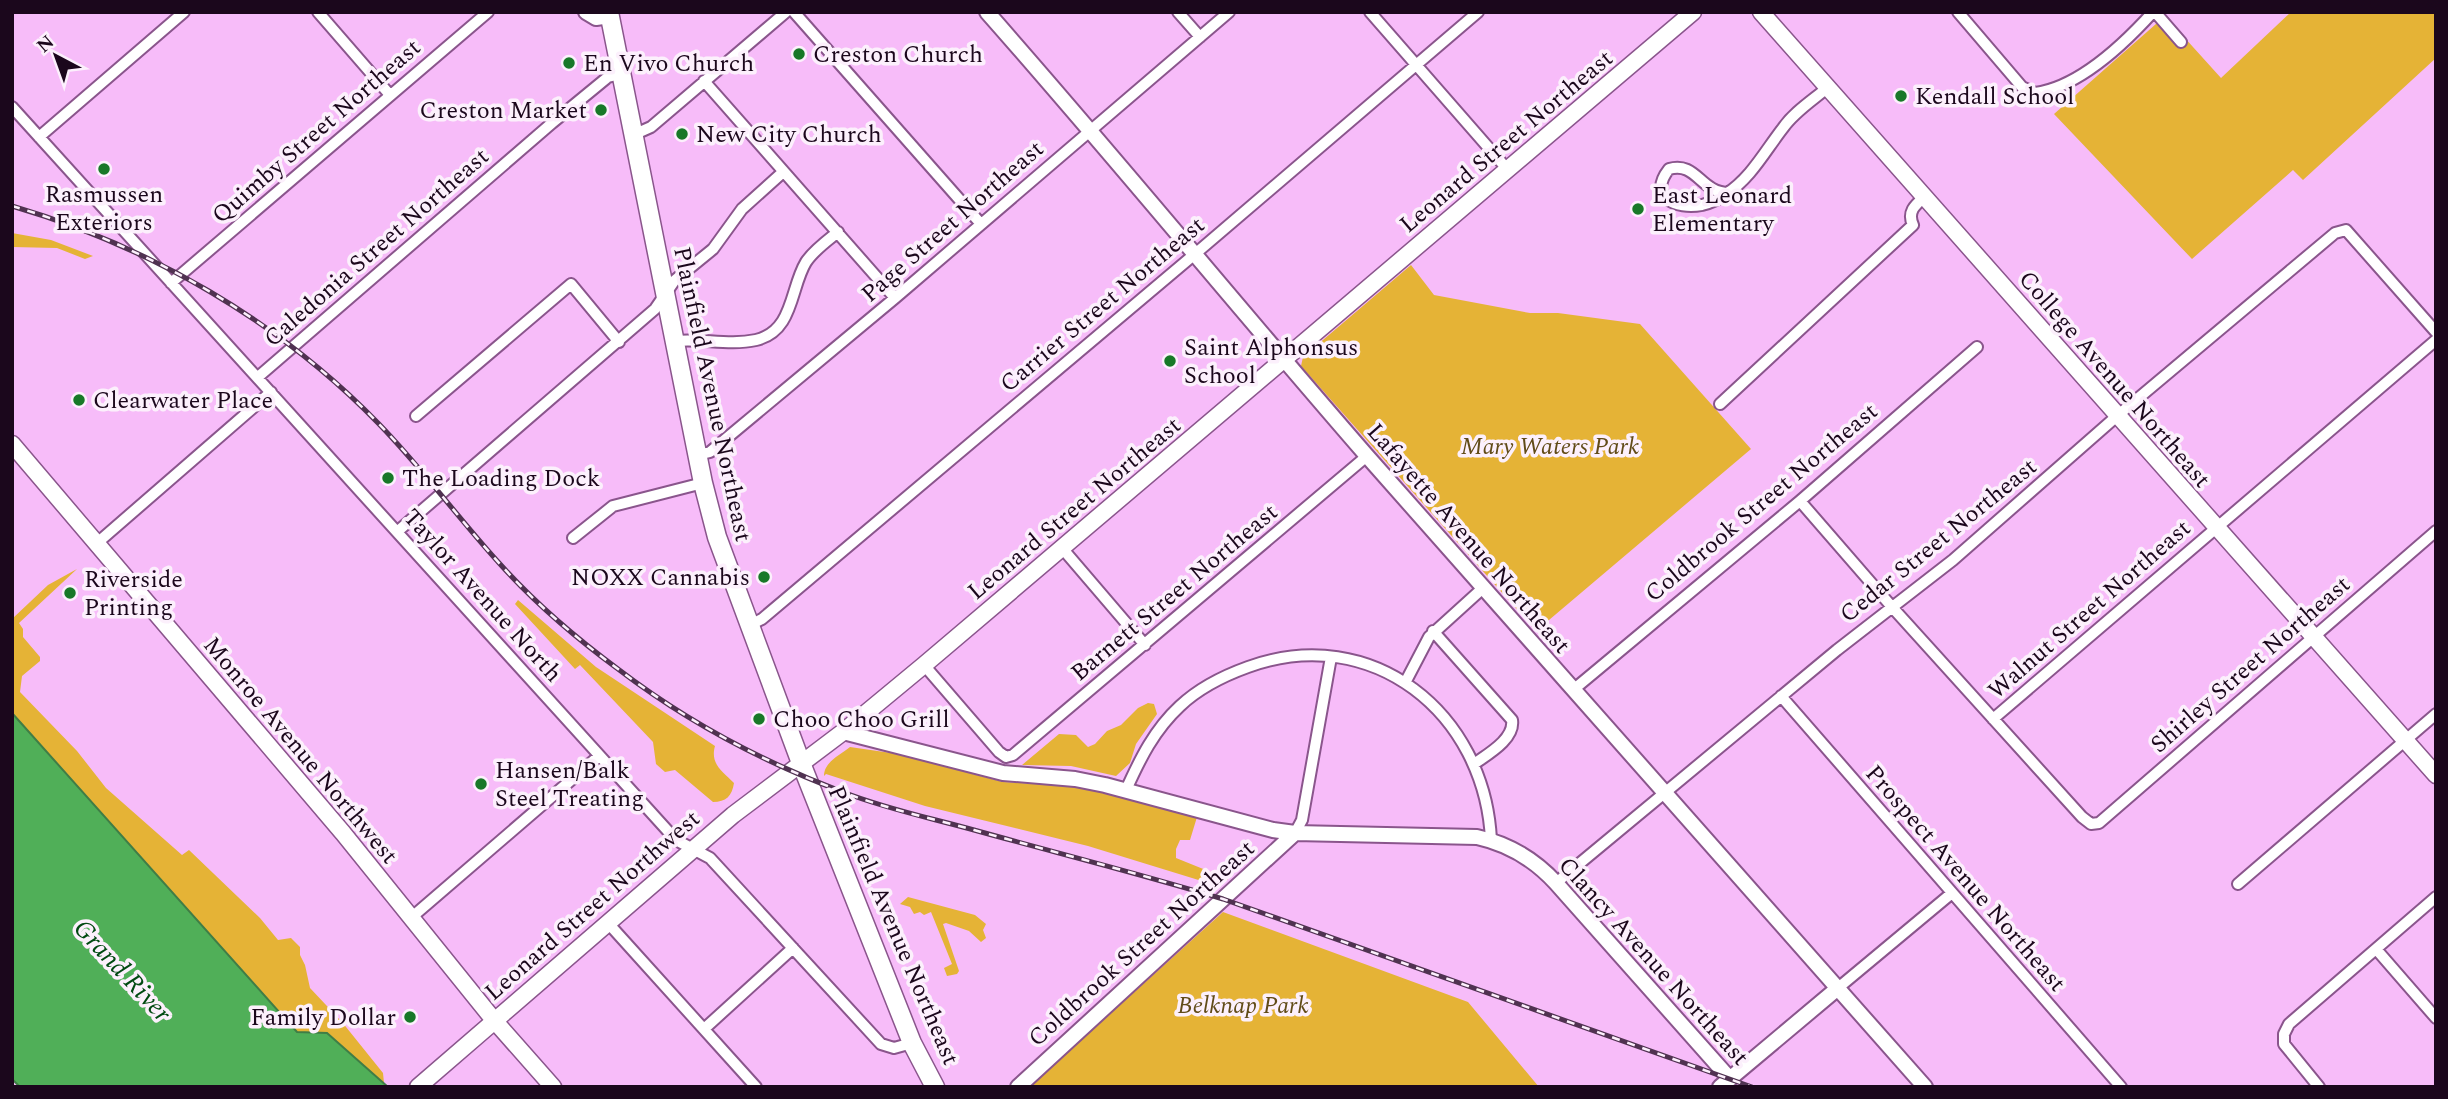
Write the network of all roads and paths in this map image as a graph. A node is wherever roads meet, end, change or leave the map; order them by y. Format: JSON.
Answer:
{"nodes":[{"id":1,"x":184,"y":12,"type":"edge"},
{"id":2,"x":318,"y":12,"type":"edge"},
{"id":3,"x":488,"y":12,"type":"edge"},
{"id":4,"x":586,"y":12,"type":"edge"},
{"id":5,"x":786,"y":12,"type":"edge"},
{"id":6,"x":794,"y":12,"type":"edge"},
{"id":7,"x":987,"y":12,"type":"edge"},
{"id":8,"x":1178,"y":12,"type":"edge"},
{"id":9,"x":1230,"y":12,"type":"edge"},
{"id":10,"x":1370,"y":12,"type":"edge"},
{"id":11,"x":1478,"y":12,"type":"edge"},
{"id":12,"x":1693,"y":12,"type":"edge"},
{"id":13,"x":1761,"y":12,"type":"edge"},
{"id":14,"x":1958,"y":12,"type":"edge"},
{"id":15,"x":2154,"y":12,"type":"edge"},
{"id":16,"x":609,"y":14,"type":"edge"},
{"id":17,"x":1200,"y":37,"type":"junction"},
{"id":18,"x":2181,"y":42,"type":"dead end"},
{"id":19,"x":1416,"y":65,"type":"junction"},
{"id":20,"x":621,"y":74,"type":"junction"},
{"id":21,"x":704,"y":82,"type":"junction"},
{"id":22,"x":1828,"y":88,"type":"junction"},
{"id":23,"x":390,"y":95,"type":"junction"},
{"id":24,"x":12,"y":107,"type":"edge"},
{"id":25,"x":1090,"y":130,"type":"junction"},
{"id":26,"x":633,"y":135,"type":"junction"},
{"id":27,"x":39,"y":137,"type":"junction"},
{"id":28,"x":1508,"y":170,"type":"junction"},
{"id":29,"x":782,"y":173,"type":"junction"},
{"id":30,"x":1729,"y":192,"type":"junction"},
{"id":31,"x":1924,"y":197,"type":"junction"},
{"id":32,"x":981,"y":224,"type":"junction"},
{"id":33,"x":838,"y":232,"type":"junction"},
{"id":34,"x":1195,"y":254,"type":"junction"},
{"id":35,"x":171,"y":283,"type":"junction"},
{"id":36,"x":665,"y":294,"type":"junction"},
{"id":37,"x":895,"y":298,"type":"junction"},
{"id":38,"x":2436,"y":332,"type":"edge"},
{"id":39,"x":2436,"y":340,"type":"edge"},
{"id":40,"x":675,"y":341,"type":"junction"},
{"id":41,"x":619,"y":342,"type":"junction"},
{"id":42,"x":1977,"y":347,"type":"dead end"},
{"id":43,"x":1283,"y":360,"type":"junction"},
{"id":44,"x":258,"y":377,"type":"junction"},
{"id":45,"x":271,"y":392,"type":"junction"},
{"id":46,"x":1720,"y":404,"type":"dead end"},
{"id":47,"x":416,"y":416,"type":"dead end"},
{"id":48,"x":2117,"y":416,"type":"junction"},
{"id":49,"x":12,"y":444,"type":"edge"},
{"id":50,"x":698,"y":455,"type":"junction"},
{"id":51,"x":1367,"y":456,"type":"junction"},
{"id":52,"x":703,"y":483,"type":"junction"},
{"id":53,"x":1800,"y":501,"type":"junction"},
{"id":54,"x":2216,"y":527,"type":"junction"},
{"id":55,"x":398,"y":531,"type":"junction"},
{"id":56,"x":2436,"y":531,"type":"edge"},
{"id":57,"x":573,"y":538,"type":"dead end"},
{"id":58,"x":96,"y":544,"type":"junction"},
{"id":59,"x":1062,"y":548,"type":"junction"},
{"id":60,"x":1483,"y":588,"type":"junction"},
{"id":61,"x":1892,"y":607,"type":"junction"},
{"id":62,"x":750,"y":625,"type":"junction"},
{"id":63,"x":1433,"y":631,"type":"junction"},
{"id":64,"x":2312,"y":637,"type":"junction"},
{"id":65,"x":1145,"y":645,"type":"junction"},
{"id":66,"x":1331,"y":657,"type":"junction"},
{"id":67,"x":924,"y":665,"type":"junction"},
{"id":68,"x":1406,"y":681,"type":"junction"},
{"id":69,"x":1573,"y":690,"type":"junction"},
{"id":70,"x":1781,"y":696,"type":"junction"},
{"id":71,"x":2436,"y":714,"type":"edge"},
{"id":72,"x":1993,"y":719,"type":"junction"},
{"id":73,"x":843,"y":732,"type":"junction"},
{"id":74,"x":2406,"y":740,"type":"junction"},
{"id":75,"x":599,"y":756,"type":"junction"},
{"id":76,"x":801,"y":762,"type":"junction"},
{"id":77,"x":1474,"y":764,"type":"junction"},
{"id":78,"x":2436,"y":775,"type":"edge"},
{"id":79,"x":1126,"y":790,"type":"junction"},
{"id":80,"x":1664,"y":793,"type":"junction"},
{"id":81,"x":1295,"y":833,"type":"junction"},
{"id":82,"x":1491,"y":840,"type":"junction"},
{"id":83,"x":693,"y":849,"type":"junction"},
{"id":84,"x":1556,"y":883,"type":"junction"},
{"id":85,"x":2238,"y":884,"type":"dead end"},
{"id":86,"x":1952,"y":893,"type":"junction"},
{"id":87,"x":2436,"y":897,"type":"edge"},
{"id":88,"x":412,"y":917,"type":"junction"},
{"id":89,"x":608,"y":923,"type":"junction"},
{"id":90,"x":793,"y":948,"type":"junction"},
{"id":91,"x":2376,"y":949,"type":"junction"},
{"id":92,"x":1838,"y":988,"type":"junction"},
{"id":93,"x":2436,"y":1018,"type":"edge"},
{"id":94,"x":494,"y":1020,"type":"junction"},
{"id":95,"x":704,"y":1029,"type":"junction"},
{"id":96,"x":912,"y":1043,"type":"junction"},
{"id":97,"x":1729,"y":1084,"type":"edge"},
{"id":98,"x":418,"y":1087,"type":"edge"},
{"id":99,"x":553,"y":1087,"type":"edge"},
{"id":100,"x":756,"y":1087,"type":"edge"},
{"id":101,"x":935,"y":1087,"type":"edge"},
{"id":102,"x":1017,"y":1087,"type":"edge"},
{"id":103,"x":1925,"y":1087,"type":"edge"},
{"id":104,"x":2121,"y":1087,"type":"edge"},
{"id":105,"x":2319,"y":1087,"type":"edge"}],
"edges":[{"from":1,"to":27,"type":"street"},
{"from":2,"to":23,"type":"street"},
{"from":3,"to":23,"type":"street","name":"Quimby Street Northeast"},
{"from":4,"to":16,"type":"street"},
{"from":5,"to":21,"type":"street"},
{"from":6,"to":32,"type":"street"},
{"from":7,"to":25,"type":"street","name":"Lafayette Avenue Northeast"},
{"from":8,"to":17,"type":"street"},
{"from":9,"to":17,"type":"street","name":"Page Street Northeast"},
{"from":10,"to":19,"type":"street"},
{"from":11,"to":19,"type":"street","name":"Carrier Street Northeast"},
{"from":12,"to":28,"type":"main road","name":"Leonard Street Northeast"},
{"from":13,"to":22,"type":"main road","name":"College Avenue Northeast"},
{"from":14,"to":15,"type":"street"},
{"from":15,"to":18,"type":"street"},
{"from":16,"to":20,"type":"main road","name":"Plainfield Avenue Northeast"},
{"from":17,"to":25,"type":"street","name":"Page Street Northeast"},
{"from":19,"to":28,"type":"street"},
{"from":19,"to":34,"type":"street","name":"Carrier Street Northeast"},
{"from":20,"to":26,"type":"main road","name":"Plainfield Avenue Northeast"},
{"from":20,"to":44,"type":"street","name":"Caledonia Street Northeast"},
{"from":21,"to":26,"type":"street"},
{"from":21,"to":29,"type":"street"},
{"from":22,"to":30,"type":"street"},
{"from":22,"to":31,"type":"main road","name":"College Avenue Northeast"},
{"from":23,"to":35,"type":"street","name":"Quimby Street Northeast"},
{"from":24,"to":27,"type":"street","name":"Taylor Avenue North"},
{"from":25,"to":32,"type":"street","name":"Page Street Northeast"},
{"from":25,"to":34,"type":"street","name":"Lafayette Avenue Northeast"},
{"from":26,"to":36,"type":"main road","name":"Plainfield Avenue Northeast"},
{"from":27,"to":35,"type":"street","name":"Taylor Avenue North"},
{"from":28,"to":43,"type":"main road","name":"Leonard Street Northeast"},
{"from":29,"to":33,"type":"street"},
{"from":29,"to":36,"type":"street"},
{"from":30,"to":30,"type":"street"},
{"from":31,"to":46,"type":"street"},
{"from":31,"to":48,"type":"main road","name":"College Avenue Northeast"},
{"from":32,"to":37,"type":"street","name":"Page Street Northeast"},
{"from":33,"to":37,"type":"street"},
{"from":33,"to":40,"type":"street"},
{"from":34,"to":43,"type":"street","name":"Lafayette Avenue Northeast"},
{"from":34,"to":62,"type":"street","name":"Carrier Street Northeast"},
{"from":35,"to":44,"type":"street","name":"Taylor Avenue North"},
{"from":36,"to":40,"type":"main road","name":"Plainfield Avenue Northeast"},
{"from":36,"to":41,"type":"street"},
{"from":37,"to":50,"type":"street","name":"Page Street Northeast"},
{"from":38,"to":48,"type":"street","name":"Cedar Street Northeast"},
{"from":39,"to":54,"type":"street","name":"Walnut Street Northeast"},
{"from":40,"to":50,"type":"main road","name":"Plainfield Avenue Northeast"},
{"from":41,"to":47,"type":"street"},
{"from":41,"to":55,"type":"street"},
{"from":42,"to":53,"type":"street","name":"Coldbrook Street Northeast"},
{"from":43,"to":51,"type":"street","name":"Lafayette Avenue Northeast"},
{"from":43,"to":59,"type":"main road","name":"Leonard Street Northeast"},
{"from":44,"to":45,"type":"street","name":"Taylor Avenue North"},
{"from":45,"to":55,"type":"street","name":"Taylor Avenue North"},
{"from":45,"to":58,"type":"street"},
{"from":48,"to":54,"type":"main road","name":"College Avenue Northeast"},
{"from":48,"to":61,"type":"street","name":"Cedar Street Northeast"},
{"from":49,"to":58,"type":"main road","name":"Monroe Avenue Northwest"},
{"from":50,"to":52,"type":"main road","name":"Plainfield Avenue Northeast"},
{"from":51,"to":60,"type":"street","name":"Lafayette Avenue Northeast"},
{"from":51,"to":65,"type":"street","name":"Barnett Street Northeast"},
{"from":52,"to":57,"type":"street"},
{"from":52,"to":62,"type":"main road","name":"Plainfield Avenue Northeast"},
{"from":53,"to":61,"type":"street"},
{"from":53,"to":69,"type":"street","name":"Coldbrook Street Northeast"},
{"from":54,"to":64,"type":"main road","name":"College Avenue Northeast"},
{"from":54,"to":72,"type":"street","name":"Walnut Street Northeast"},
{"from":55,"to":75,"type":"street","name":"Taylor Avenue North"},
{"from":56,"to":64,"type":"street","name":"Shirley Street Northeast"},
{"from":58,"to":88,"type":"main road","name":"Monroe Avenue Northwest"},
{"from":59,"to":65,"type":"street"},
{"from":59,"to":67,"type":"main road","name":"Leonard Street Northeast"},
{"from":60,"to":63,"type":"street"},
{"from":60,"to":69,"type":"street","name":"Lafayette Avenue Northeast"},
{"from":61,"to":70,"type":"street","name":"Cedar Street Northeast"},
{"from":61,"to":72,"type":"street"},
{"from":62,"to":76,"type":"main road","name":"Plainfield Avenue Northeast"},
{"from":63,"to":68,"type":"street"},
{"from":63,"to":77,"type":"street"},
{"from":64,"to":72,"type":"street","name":"Shirley Street Northeast"},
{"from":64,"to":74,"type":"main road","name":"College Avenue Northeast"},
{"from":65,"to":67,"type":"street","name":"Barnett Street Northeast"},
{"from":66,"to":68,"type":"street"},
{"from":66,"to":79,"type":"street"},
{"from":66,"to":81,"type":"street"},
{"from":67,"to":73,"type":"main road","name":"Leonard Street Northeast"},
{"from":68,"to":77,"type":"street"},
{"from":69,"to":80,"type":"street","name":"Lafayette Avenue Northeast"},
{"from":70,"to":80,"type":"street","name":"Cedar Street Northeast"},
{"from":70,"to":86,"type":"street","name":"Prospect Avenue Northeast"},
{"from":71,"to":74,"type":"street"},
{"from":73,"to":76,"type":"main road","name":"Leonard Street Northeast"},
{"from":73,"to":79,"type":"street","name":"Clancy Avenue Northeast"},
{"from":74,"to":78,"type":"main road","name":"College Avenue Northeast"},
{"from":74,"to":85,"type":"street"},
{"from":75,"to":83,"type":"street","name":"Taylor Avenue North"},
{"from":75,"to":88,"type":"street"},
{"from":76,"to":83,"type":"main road","name":"Leonard Street Northwest"},
{"from":76,"to":96,"type":"main road","name":"Plainfield Avenue Northeast"},
{"from":77,"to":82,"type":"street"},
{"from":79,"to":81,"type":"street","name":"Clancy Avenue Northeast"},
{"from":80,"to":84,"type":"street","name":"Cedar Street Northeast"},
{"from":80,"to":92,"type":"street","name":"Lafayette Avenue Northeast"},
{"from":81,"to":82,"type":"street","name":"Clancy Avenue Northeast"},
{"from":81,"to":102,"type":"street","name":"Coldbrook Street Northeast"},
{"from":82,"to":84,"type":"street","name":"Clancy Avenue Northeast"},
{"from":83,"to":89,"type":"main road","name":"Leonard Street Northwest"},
{"from":83,"to":90,"type":"street","name":"Taylor Avenue North"},
{"from":84,"to":97,"type":"street","name":"Clancy Avenue Northeast"},
{"from":86,"to":92,"type":"street"},
{"from":86,"to":104,"type":"street","name":"Prospect Avenue Northeast"},
{"from":87,"to":91,"type":"street"},
{"from":88,"to":94,"type":"main road","name":"Monroe Avenue Northwest"},
{"from":89,"to":94,"type":"main road","name":"Leonard Street Northwest"},
{"from":89,"to":95,"type":"street"},
{"from":90,"to":95,"type":"street"},
{"from":90,"to":96,"type":"street","name":"Taylor Avenue North"},
{"from":91,"to":93,"type":"street"},
{"from":91,"to":105,"type":"street"},
{"from":92,"to":97,"type":"street"},
{"from":92,"to":103,"type":"street","name":"Lafayette Avenue Northeast"},
{"from":94,"to":98,"type":"main road","name":"Leonard Street Northwest"},
{"from":94,"to":99,"type":"main road","name":"Monroe Avenue Northwest"},
{"from":95,"to":100,"type":"street"},
{"from":96,"to":101,"type":"main road","name":"Plainfield Avenue Northeast"}]}
